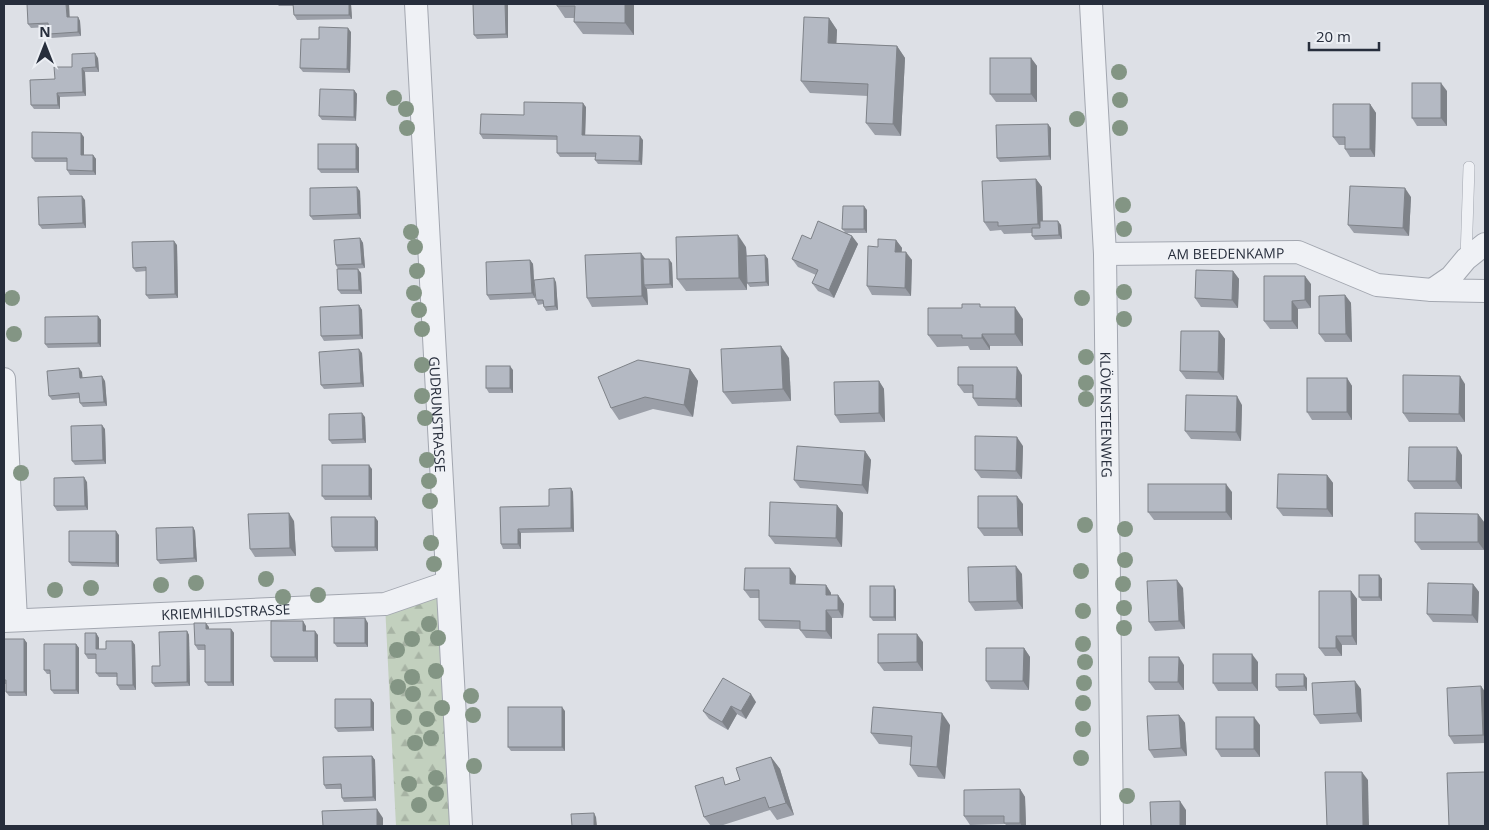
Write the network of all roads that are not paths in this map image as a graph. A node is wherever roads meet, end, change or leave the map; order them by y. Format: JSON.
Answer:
{"nodes":[{"id":1,"x":416,"y":4,"type":"edge"},
{"id":2,"x":1091,"y":4,"type":"edge"},
{"id":3,"x":1469,"y":167,"type":"dead end"},
{"id":4,"x":1485,"y":244,"type":"edge"},
{"id":5,"x":1105,"y":254,"type":"junction"},
{"id":6,"x":1466,"y":258,"type":"junction"},
{"id":7,"x":1432,"y":290,"type":"junction"},
{"id":8,"x":1485,"y":291,"type":"edge"},
{"id":9,"x":4,"y":379,"type":"edge"},
{"id":10,"x":446,"y":583,"type":"junction"},
{"id":11,"x":10,"y":620,"type":"edge"},
{"id":12,"x":461,"y":826,"type":"edge"},
{"id":13,"x":1112,"y":826,"type":"edge"}],
"edges":[{"from":1,"to":10,"type":"street","name":"GUDRUNSTRASSE"},
{"from":2,"to":5,"type":"street","name":"KLÖVENSTEENWEG"},
{"from":3,"to":6,"type":"lane"},
{"from":4,"to":6,"type":"street"},
{"from":5,"to":7,"type":"street","name":"AM BEEDENKAMP"},
{"from":5,"to":13,"type":"street","name":"KLÖVENSTEENWEG"},
{"from":6,"to":7,"type":"street"},
{"from":7,"to":8,"type":"street","name":"AM BEEDENKAMP"},
{"from":9,"to":11,"type":"street"},
{"from":10,"to":11,"type":"street","name":"KRIEMHILDSTRASSE"},
{"from":10,"to":12,"type":"street","name":"GUDRUNSTRASSE"}]}
